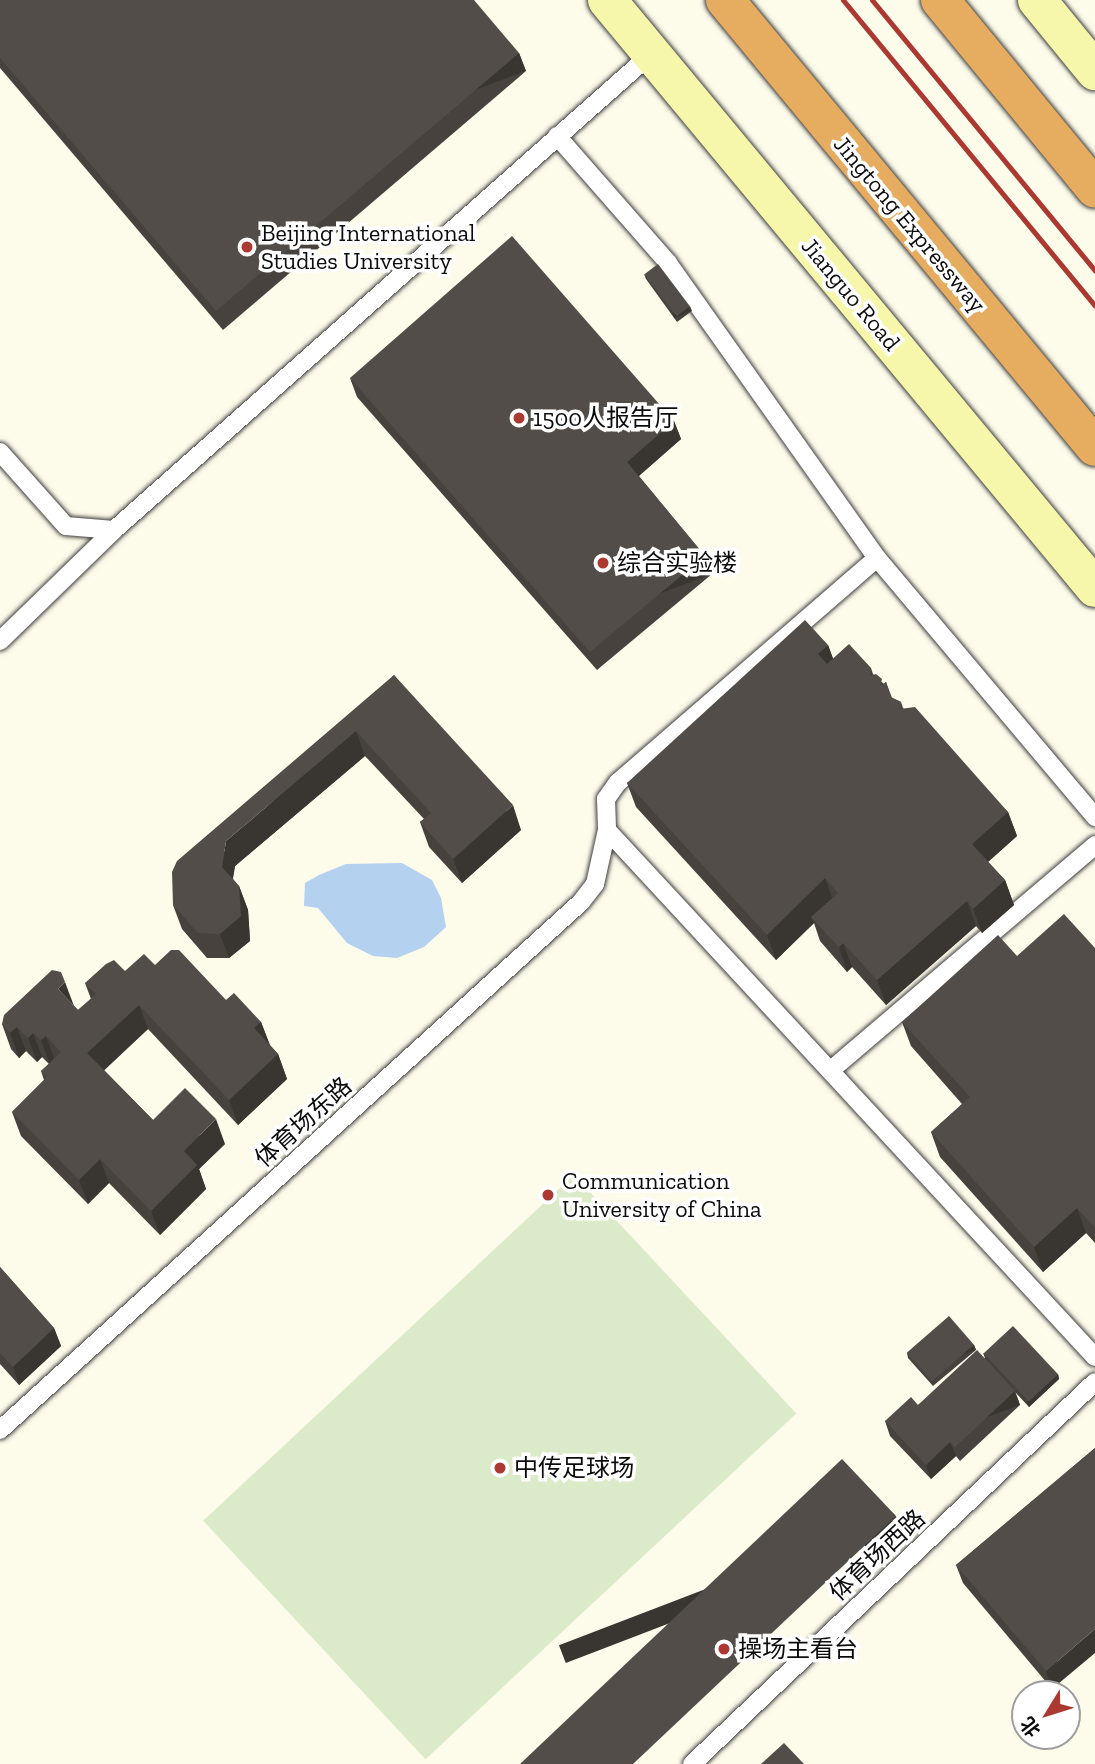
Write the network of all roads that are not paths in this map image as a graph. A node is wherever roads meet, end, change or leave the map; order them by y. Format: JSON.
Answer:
{"nodes":[{"id":1,"x":607,"y":0,"type":"edge"},
{"id":2,"x":725,"y":0,"type":"edge"},
{"id":3,"x":940,"y":0,"type":"edge"},
{"id":4,"x":1037,"y":0,"type":"edge"},
{"id":5,"x":651,"y":54,"type":"junction"},
{"id":6,"x":1095,"y":71,"type":"edge"},
{"id":7,"x":557,"y":136,"type":"junction"},
{"id":8,"x":1095,"y":189,"type":"edge"},
{"id":9,"x":1095,"y":447,"type":"edge"},
{"id":10,"x":0,"y":452,"type":"edge"},
{"id":11,"x":114,"y":530,"type":"junction"},
{"id":12,"x":877,"y":558,"type":"junction"},
{"id":13,"x":1095,"y":588,"type":"edge"},
{"id":14,"x":0,"y":640,"type":"edge"},
{"id":15,"x":1095,"y":817,"type":"edge"},
{"id":16,"x":607,"y":830,"type":"junction"},
{"id":17,"x":1095,"y":845,"type":"edge"},
{"id":18,"x":831,"y":1070,"type":"junction"},
{"id":19,"x":1095,"y":1357,"type":"edge"},
{"id":20,"x":1095,"y":1382,"type":"edge"},
{"id":21,"x":0,"y":1430,"type":"edge"},
{"id":22,"x":692,"y":1764,"type":"edge"}],
"edges":[{"from":1,"to":5,"type":"main road","name":"Jianguo Road"},
{"from":2,"to":9,"type":"highway","name":"Jingtong Expressway"},
{"from":3,"to":8,"type":"highway"},
{"from":4,"to":6,"type":"main road"},
{"from":5,"to":7,"type":"lane"},
{"from":5,"to":13,"type":"main road","name":"Jianguo Road"},
{"from":7,"to":11,"type":"lane"},
{"from":7,"to":12,"type":"lane"},
{"from":10,"to":11,"type":"lane"},
{"from":11,"to":14,"type":"lane"},
{"from":12,"to":15,"type":"lane"},
{"from":12,"to":16,"type":"lane","name":"体育场东路"},
{"from":16,"to":18,"type":"lane"},
{"from":16,"to":21,"type":"lane","name":"体育场东路"},
{"from":17,"to":18,"type":"lane"},
{"from":18,"to":19,"type":"lane"},
{"from":20,"to":22,"type":"lane","name":"体育场西路"}]}
